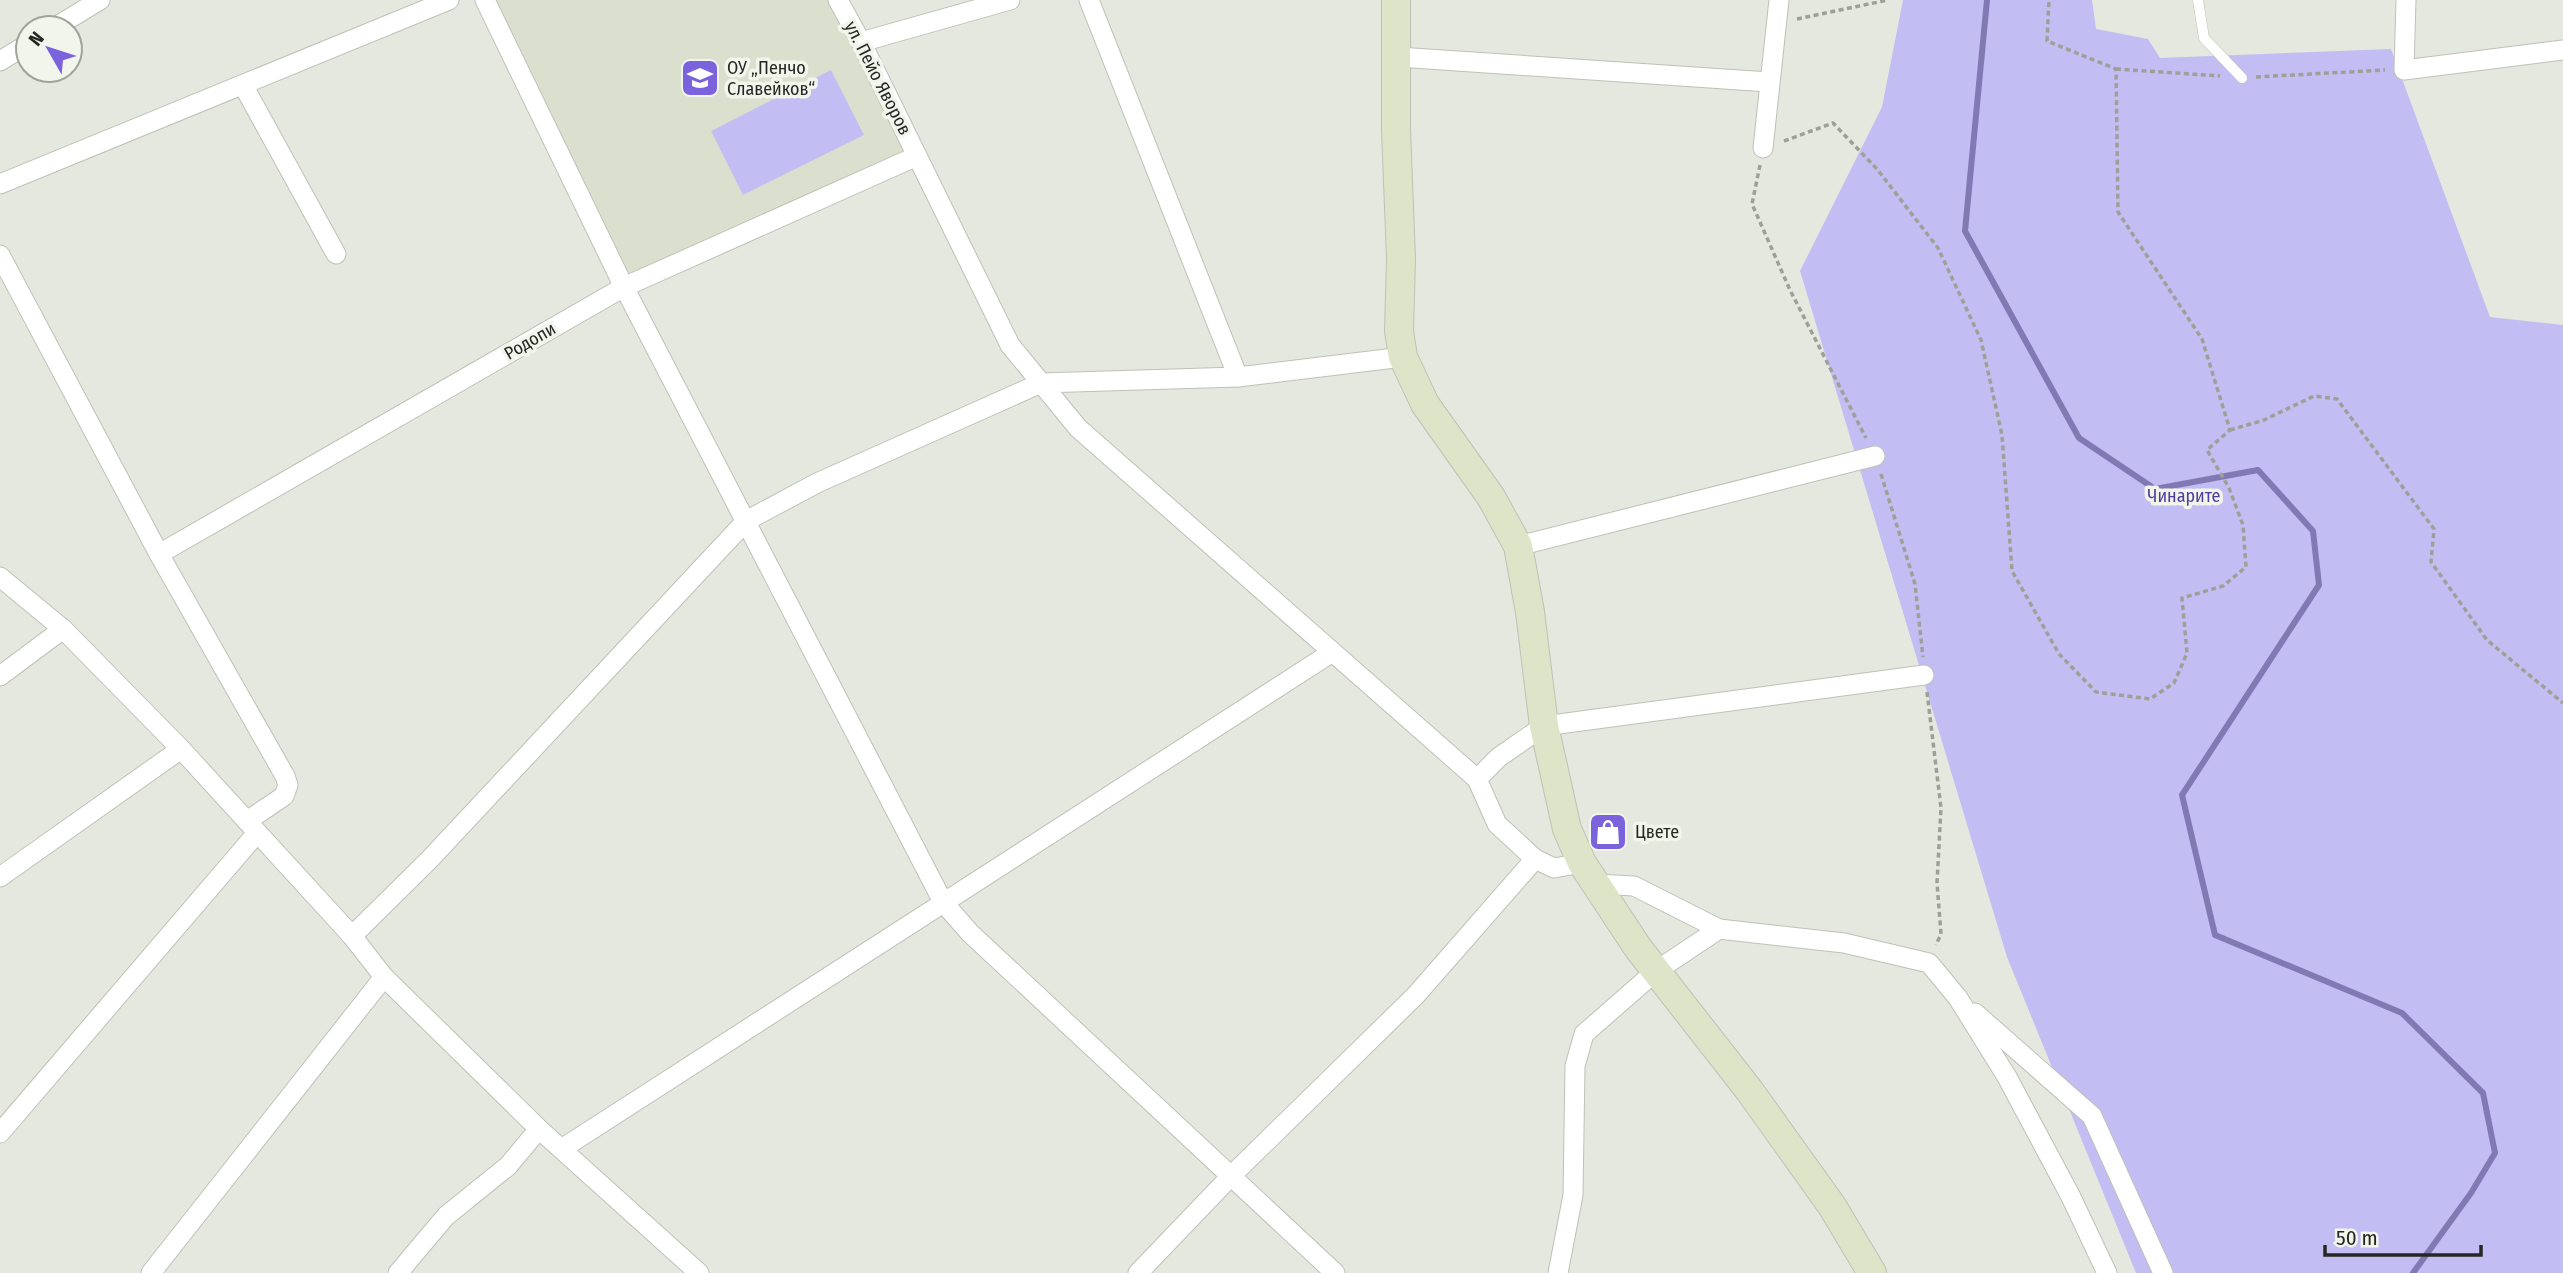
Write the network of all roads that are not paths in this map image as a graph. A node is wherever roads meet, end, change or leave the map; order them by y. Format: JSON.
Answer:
{"nodes":[{"id":1,"x":100,"y":0,"type":"edge"},
{"id":2,"x":449,"y":0,"type":"edge"},
{"id":3,"x":485,"y":0,"type":"edge"},
{"id":4,"x":838,"y":0,"type":"edge"},
{"id":5,"x":1010,"y":0,"type":"edge"},
{"id":6,"x":1089,"y":0,"type":"edge"},
{"id":7,"x":1396,"y":0,"type":"edge"},
{"id":8,"x":1779,"y":0,"type":"edge"},
{"id":9,"x":2198,"y":0,"type":"edge"},
{"id":10,"x":2406,"y":0,"type":"edge"},
{"id":11,"x":77,"y":14,"type":"edge"},
{"id":12,"x":861,"y":42,"type":"junction"},
{"id":13,"x":2563,"y":50,"type":"edge"},
{"id":14,"x":1398,"y":57,"type":"junction"},
{"id":15,"x":2242,"y":78,"type":"road end"},
{"id":16,"x":1769,"y":82,"type":"junction"},
{"id":17,"x":243,"y":85,"type":"junction"},
{"id":18,"x":1763,"y":148,"type":"road end"},
{"id":19,"x":917,"y":156,"type":"junction"},
{"id":20,"x":0,"y":184,"type":"edge"},
{"id":21,"x":336,"y":254,"type":"dead end"},
{"id":22,"x":0,"y":256,"type":"edge"},
{"id":23,"x":624,"y":287,"type":"junction"},
{"id":24,"x":1403,"y":357,"type":"junction"},
{"id":25,"x":1238,"y":377,"type":"junction"},
{"id":26,"x":1041,"y":383,"type":"junction"},
{"id":27,"x":1875,"y":456,"type":"road end"},
{"id":28,"x":746,"y":521,"type":"junction"},
{"id":29,"x":1518,"y":546,"type":"junction"},
{"id":30,"x":159,"y":554,"type":"junction"},
{"id":31,"x":0,"y":577,"type":"edge"},
{"id":32,"x":62,"y":629,"type":"junction"},
{"id":33,"x":1331,"y":653,"type":"junction"},
{"id":34,"x":1924,"y":675,"type":"road end"},
{"id":35,"x":0,"y":676,"type":"edge"},
{"id":36,"x":1544,"y":726,"type":"junction"},
{"id":37,"x":181,"y":749,"type":"junction"},
{"id":38,"x":1477,"y":779,"type":"junction"},
{"id":39,"x":252,"y":827,"type":"junction"},
{"id":40,"x":1535,"y":859,"type":"junction"},
{"id":41,"x":1589,"y":874,"type":"junction"},
{"id":42,"x":0,"y":877,"type":"edge"},
{"id":43,"x":943,"y":902,"type":"junction"},
{"id":44,"x":1719,"y":929,"type":"junction"},
{"id":45,"x":352,"y":936,"type":"junction"},
{"id":46,"x":1656,"y":971,"type":"junction"},
{"id":47,"x":384,"y":977,"type":"junction"},
{"id":48,"x":1958,"y":998,"type":"junction"},
{"id":49,"x":539,"y":1129,"type":"junction"},
{"id":50,"x":0,"y":1133,"type":"edge"},
{"id":51,"x":562,"y":1148,"type":"junction"},
{"id":52,"x":1231,"y":1176,"type":"junction"},
{"id":53,"x":151,"y":1273,"type":"edge"},
{"id":54,"x":398,"y":1273,"type":"edge"},
{"id":55,"x":699,"y":1273,"type":"edge"},
{"id":56,"x":1138,"y":1273,"type":"edge"},
{"id":57,"x":1335,"y":1273,"type":"edge"},
{"id":58,"x":1558,"y":1273,"type":"edge"},
{"id":59,"x":1872,"y":1273,"type":"edge"},
{"id":60,"x":2107,"y":1273,"type":"edge"},
{"id":61,"x":2163,"y":1273,"type":"edge"}],
"edges":[{"from":1,"to":11,"type":"street"},
{"from":2,"to":17,"type":"street"},
{"from":3,"to":23,"type":"street"},
{"from":4,"to":12,"type":"street","name":"ул. Пейо Яворов"},
{"from":5,"to":12,"type":"street"},
{"from":6,"to":25,"type":"street"},
{"from":7,"to":14,"type":"street"},
{"from":8,"to":16,"type":"street"},
{"from":9,"to":15,"type":"lane"},
{"from":10,"to":13,"type":"street"},
{"from":12,"to":19,"type":"street","name":"ул. Пейо Яворов"},
{"from":14,"to":16,"type":"street"},
{"from":14,"to":24,"type":"street"},
{"from":16,"to":18,"type":"street"},
{"from":17,"to":20,"type":"street"},
{"from":17,"to":21,"type":"street"},
{"from":19,"to":23,"type":"street","name":"Родопи"},
{"from":19,"to":26,"type":"street","name":"ул. Пейо Яворов"},
{"from":22,"to":30,"type":"street"},
{"from":23,"to":28,"type":"street"},
{"from":23,"to":30,"type":"street","name":"Родопи"},
{"from":24,"to":25,"type":"street"},
{"from":24,"to":29,"type":"street"},
{"from":25,"to":26,"type":"street"},
{"from":26,"to":28,"type":"street"},
{"from":26,"to":33,"type":"street","name":"ул. Пейо Яворов"},
{"from":27,"to":29,"type":"street"},
{"from":28,"to":43,"type":"street"},
{"from":28,"to":45,"type":"street"},
{"from":29,"to":36,"type":"street"},
{"from":30,"to":39,"type":"street"},
{"from":31,"to":32,"type":"street"},
{"from":32,"to":35,"type":"street"},
{"from":32,"to":37,"type":"street"},
{"from":33,"to":38,"type":"street","name":"ул. Пейо Яворов"},
{"from":33,"to":43,"type":"street"},
{"from":34,"to":36,"type":"street"},
{"from":36,"to":38,"type":"street"},
{"from":36,"to":41,"type":"street"},
{"from":37,"to":39,"type":"street"},
{"from":37,"to":42,"type":"street"},
{"from":38,"to":40,"type":"street"},
{"from":39,"to":45,"type":"street"},
{"from":39,"to":50,"type":"street"},
{"from":40,"to":41,"type":"street"},
{"from":40,"to":52,"type":"street"},
{"from":41,"to":44,"type":"street"},
{"from":41,"to":46,"type":"street"},
{"from":43,"to":51,"type":"street"},
{"from":43,"to":52,"type":"street"},
{"from":44,"to":46,"type":"street"},
{"from":44,"to":48,"type":"street"},
{"from":45,"to":47,"type":"street"},
{"from":46,"to":58,"type":"street"},
{"from":46,"to":59,"type":"street"},
{"from":47,"to":49,"type":"street"},
{"from":47,"to":53,"type":"street"},
{"from":48,"to":60,"type":"street"},
{"from":48,"to":61,"type":"street"},
{"from":49,"to":51,"type":"street"},
{"from":49,"to":54,"type":"street"},
{"from":51,"to":55,"type":"street"},
{"from":52,"to":56,"type":"street"},
{"from":52,"to":57,"type":"street"}]}
